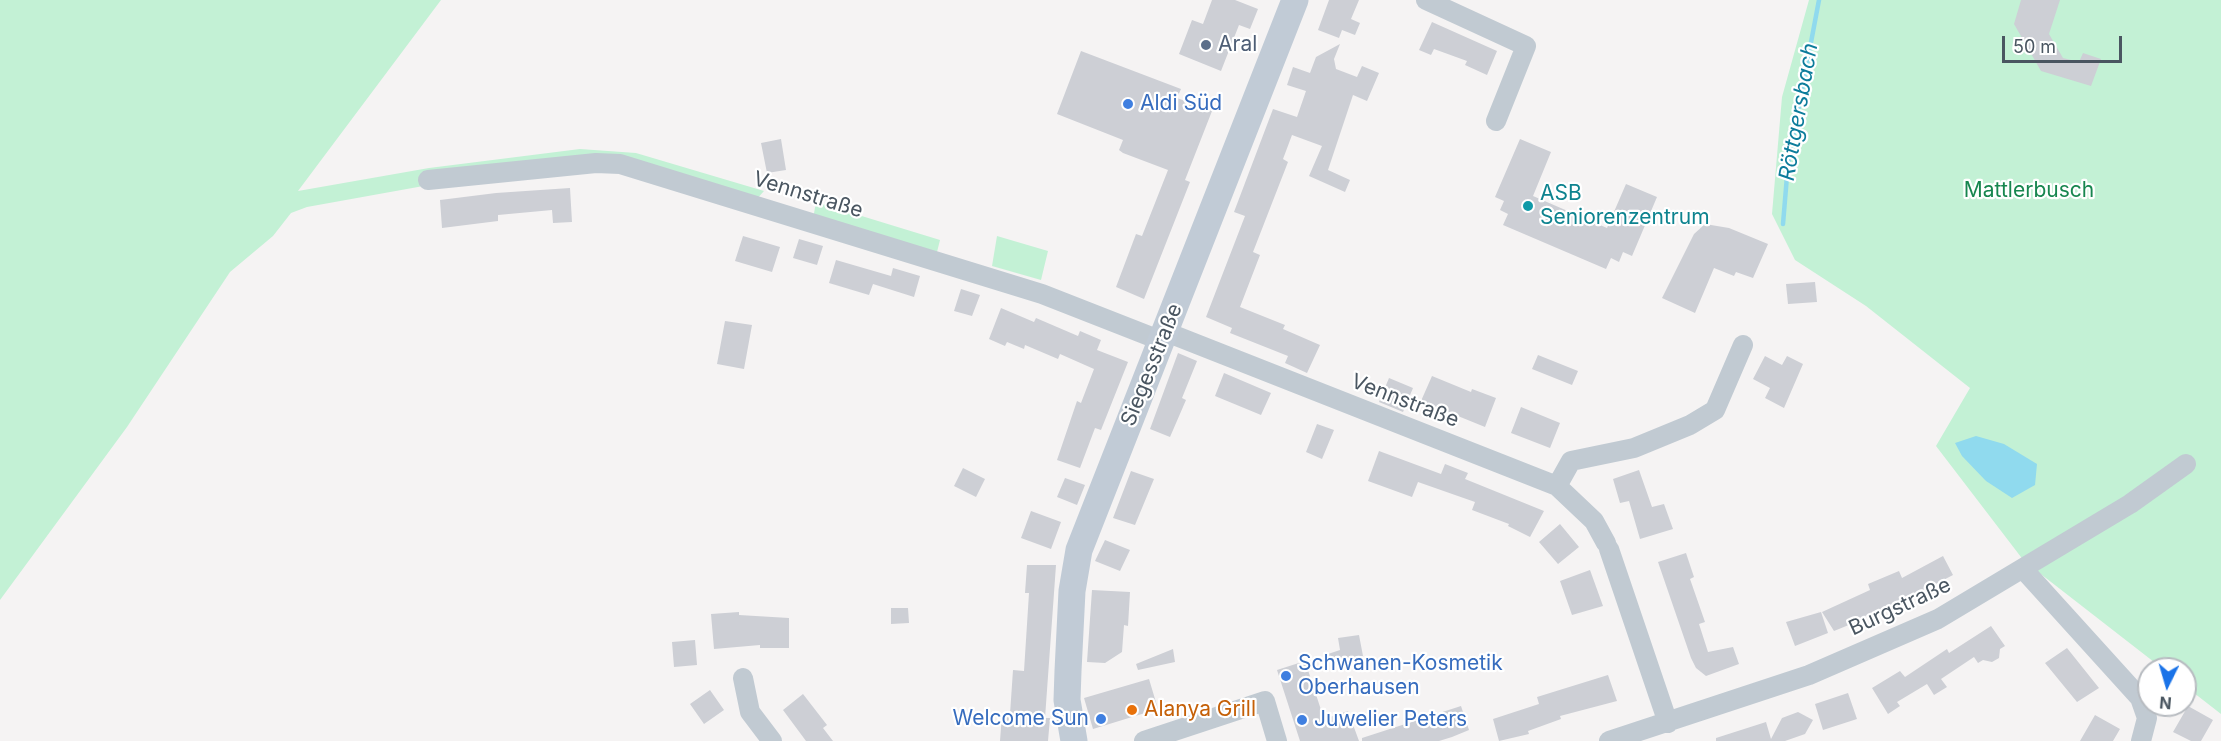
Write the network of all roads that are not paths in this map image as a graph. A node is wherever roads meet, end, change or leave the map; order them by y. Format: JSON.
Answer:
{"nodes":[{"id":1,"x":1295,"y":0,"type":"edge"},
{"id":2,"x":1426,"y":0,"type":"edge"},
{"id":3,"x":1496,"y":121,"type":"dead end"},
{"id":4,"x":428,"y":180,"type":"dead end"},
{"id":5,"x":1164,"y":337,"type":"junction"},
{"id":6,"x":1743,"y":345,"type":"dead end"},
{"id":7,"x":2186,"y":464,"type":"dead end"},
{"id":8,"x":1557,"y":486,"type":"junction"},
{"id":9,"x":2024,"y":570,"type":"junction"},
{"id":10,"x":743,"y":678,"type":"dead end"},
{"id":11,"x":1668,"y":723,"type":"junction"},
{"id":12,"x":772,"y":741,"type":"edge"},
{"id":13,"x":1074,"y":741,"type":"edge"},
{"id":14,"x":1144,"y":741,"type":"edge"},
{"id":15,"x":1277,"y":741,"type":"edge"},
{"id":16,"x":1609,"y":741,"type":"edge"},
{"id":17,"x":2141,"y":741,"type":"edge"}],
"edges":[{"from":1,"to":5,"type":"main road","name":"Siegesstraße"},
{"from":2,"to":3,"type":"street"},
{"from":4,"to":5,"type":"street","name":"Vennstraße"},
{"from":5,"to":8,"type":"street","name":"Vennstraße"},
{"from":5,"to":13,"type":"main road","name":"Siegesstraße"},
{"from":6,"to":8,"type":"street"},
{"from":7,"to":9,"type":"street","name":"Burgstraße"},
{"from":8,"to":11,"type":"street","name":"Vennstraße"},
{"from":9,"to":11,"type":"street","name":"Burgstraße"},
{"from":9,"to":17,"type":"street"},
{"from":10,"to":12,"type":"street"},
{"from":11,"to":16,"type":"street","name":"Burgstraße"},
{"from":14,"to":15,"type":"street"}]}
